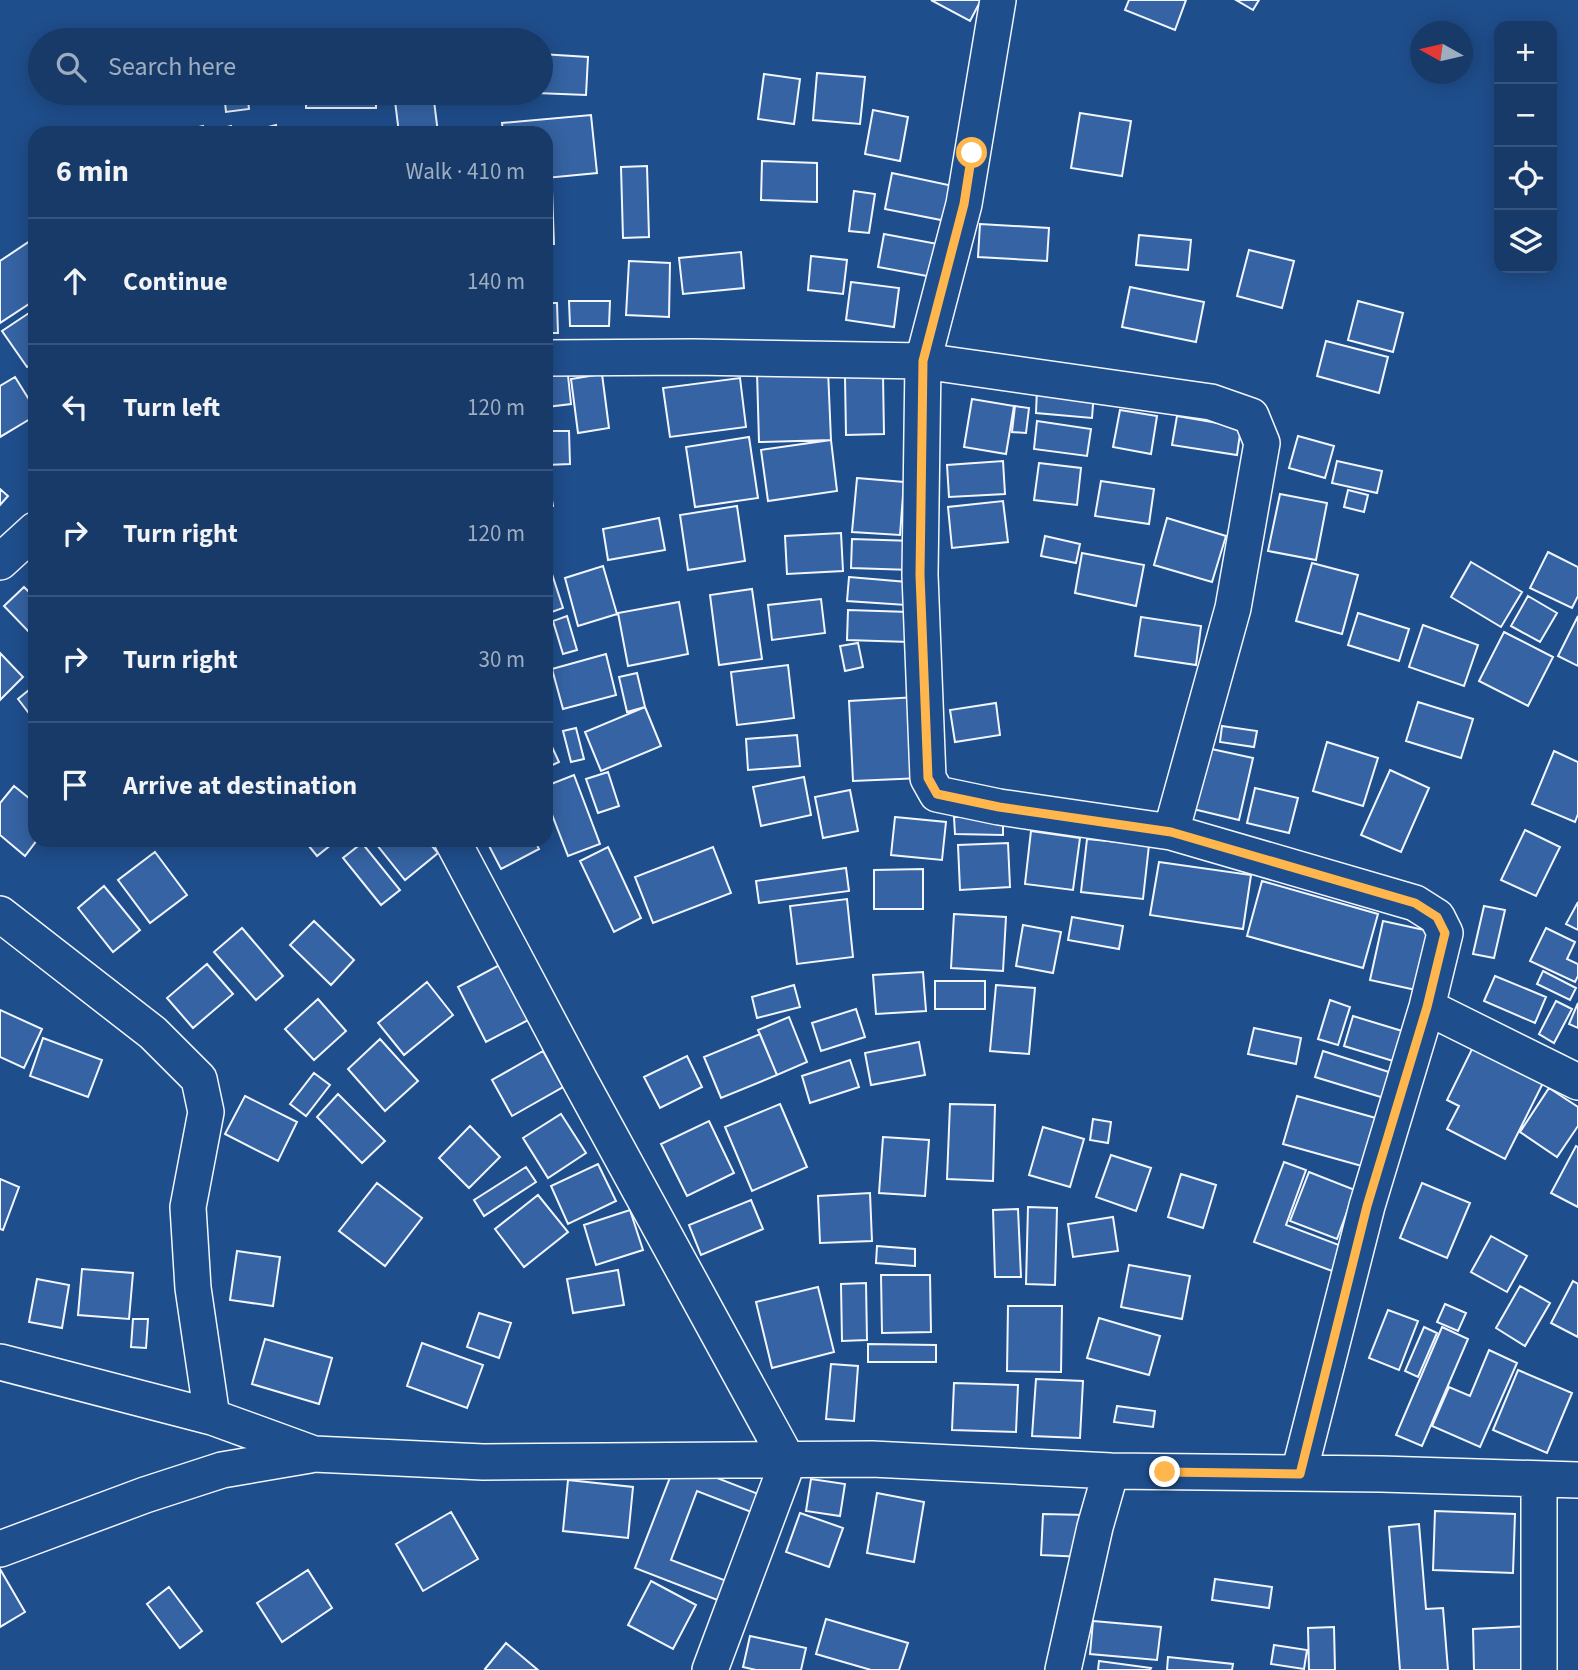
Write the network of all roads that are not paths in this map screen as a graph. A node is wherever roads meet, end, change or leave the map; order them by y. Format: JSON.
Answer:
{"nodes":[{"id":1,"x":998,"y":0,"type":"edge"},
{"id":2,"x":553,"y":358,"type":"edge"},
{"id":3,"x":923,"y":361,"type":"junction"},
{"id":4,"x":28,"y":536,"type":"edge"},
{"id":5,"x":0,"y":562,"type":"edge"},
{"id":6,"x":1171,"y":832,"type":"junction"},
{"id":7,"x":456,"y":847,"type":"edge"},
{"id":8,"x":0,"y":914,"type":"edge"},
{"id":9,"x":1427,"y":1007,"type":"junction"},
{"id":10,"x":1578,"y":1082,"type":"edge"},
{"id":11,"x":0,"y":1362,"type":"edge"},
{"id":12,"x":212,"y":1417,"type":"junction"},
{"id":13,"x":314,"y":1454,"type":"junction"},
{"id":14,"x":788,"y":1461,"type":"junction"},
{"id":15,"x":1111,"y":1471,"type":"junction"},
{"id":16,"x":1300,"y":1474,"type":"junction"},
{"id":17,"x":1539,"y":1480,"type":"junction"},
{"id":18,"x":1578,"y":1480,"type":"edge"},
{"id":19,"x":0,"y":1549,"type":"edge"},
{"id":20,"x":710,"y":1670,"type":"edge"},
{"id":21,"x":1063,"y":1670,"type":"edge"},
{"id":22,"x":1539,"y":1670,"type":"edge"}],
"edges":[{"from":1,"to":3,"type":"street"},
{"from":2,"to":3,"type":"street"},
{"from":3,"to":6,"type":"street"},
{"from":3,"to":6,"type":"street"},
{"from":4,"to":5,"type":"street"},
{"from":6,"to":9,"type":"street"},
{"from":7,"to":14,"type":"street"},
{"from":8,"to":12,"type":"street"},
{"from":9,"to":10,"type":"street"},
{"from":9,"to":16,"type":"street"},
{"from":11,"to":12,"type":"street"},
{"from":12,"to":13,"type":"street"},
{"from":13,"to":14,"type":"street"},
{"from":13,"to":19,"type":"street"},
{"from":14,"to":15,"type":"street"},
{"from":14,"to":20,"type":"street"},
{"from":15,"to":16,"type":"street"},
{"from":15,"to":21,"type":"street"},
{"from":16,"to":17,"type":"street"},
{"from":17,"to":18,"type":"street"},
{"from":17,"to":22,"type":"street"}]}
